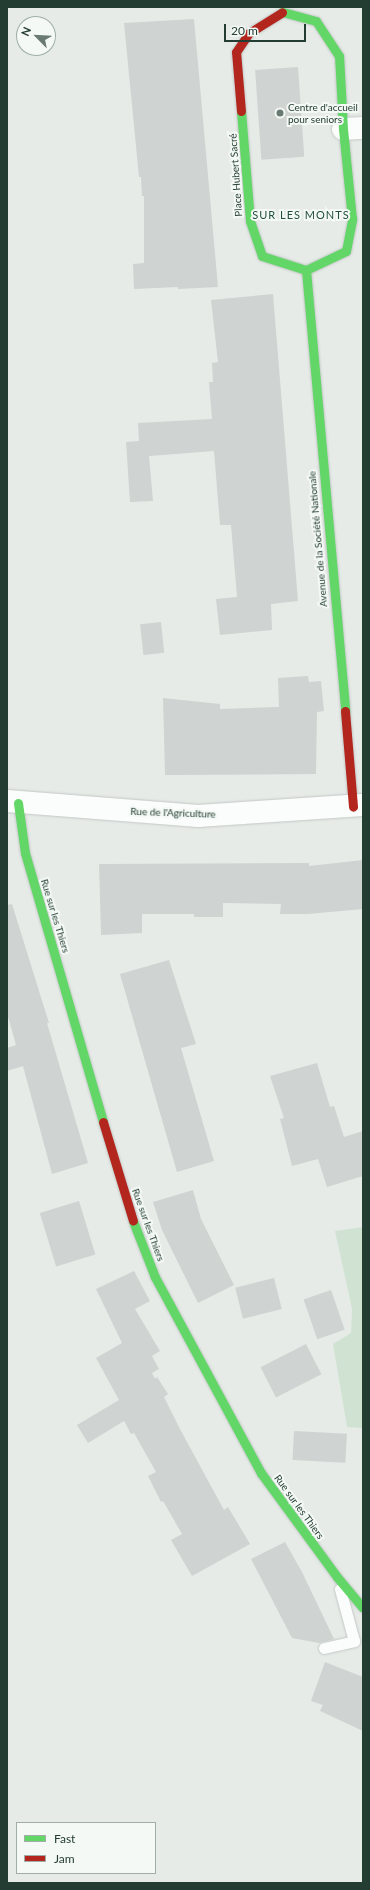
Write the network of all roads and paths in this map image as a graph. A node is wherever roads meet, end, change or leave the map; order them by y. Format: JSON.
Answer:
{"nodes":[{"id":1,"x":281,"y":9,"type":"edge"},
{"id":2,"x":353,"y":128,"type":"edge"},
{"id":3,"x":306,"y":270,"type":"junction"},
{"id":4,"x":13,"y":802,"type":"edge"},
{"id":5,"x":358,"y":806,"type":"edge"},
{"id":6,"x":337,"y":1577,"type":"junction"},
{"id":7,"x":363,"y":1608,"type":"edge"},
{"id":8,"x":324,"y":1648,"type":"dead end"}],
"edges":[{"from":1,"to":2,"type":"street","name":"Place Hubert Sacré"},
{"from":1,"to":3,"type":"street","name":"Place Hubert Sacré"},
{"from":2,"to":3,"type":"street","name":"Place Hubert Sacré"},
{"from":3,"to":5,"type":"street","name":"Avenue de la Société Nationale"},
{"from":4,"to":5,"type":"street","name":"Rue de l'Agriculture"},
{"from":4,"to":6,"type":"street","name":"Rue sur les Thiers"},
{"from":6,"to":7,"type":"street","name":"Rue sur les Thiers"},
{"from":6,"to":8,"type":"lane"}]}
